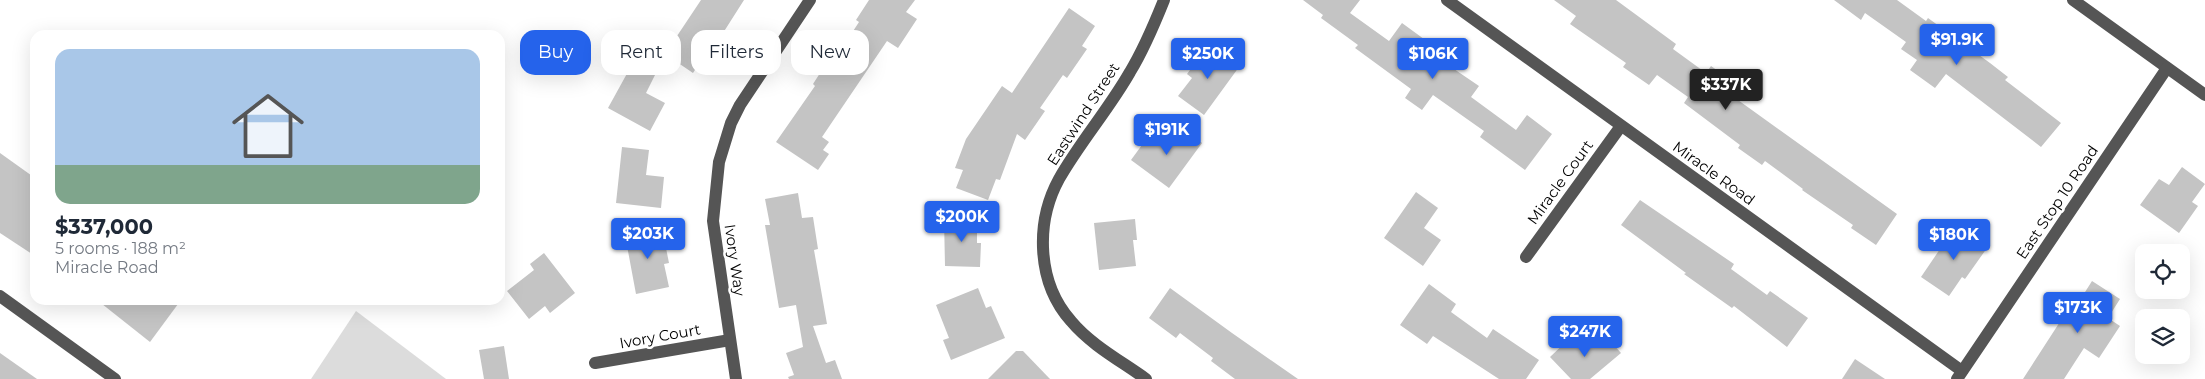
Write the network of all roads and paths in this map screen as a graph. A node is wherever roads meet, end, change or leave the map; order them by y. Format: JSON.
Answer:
{"nodes":[{"id":1,"x":810,"y":0,"type":"edge"},
{"id":2,"x":1164,"y":0,"type":"edge"},
{"id":3,"x":1447,"y":0,"type":"edge"},
{"id":4,"x":2073,"y":0,"type":"edge"},
{"id":5,"x":2167,"y":68,"type":"junction"},
{"id":6,"x":2205,"y":95,"type":"edge"},
{"id":7,"x":1621,"y":126,"type":"junction"},
{"id":8,"x":1526,"y":257,"type":"dead end"},
{"id":9,"x":0,"y":296,"type":"edge"},
{"id":10,"x":730,"y":340,"type":"junction"},
{"id":11,"x":595,"y":363,"type":"dead end"},
{"id":12,"x":1959,"y":375,"type":"edge"},
{"id":13,"x":115,"y":379,"type":"edge"},
{"id":14,"x":736,"y":379,"type":"edge"},
{"id":15,"x":1146,"y":379,"type":"edge"}],
"edges":[{"from":1,"to":10,"type":"street","name":"Ivory Way"},
{"from":2,"to":15,"type":"street","name":"Eastwind Street"},
{"from":3,"to":7,"type":"street","name":"Miracle Road"},
{"from":4,"to":5,"type":"street"},
{"from":5,"to":6,"type":"street"},
{"from":5,"to":12,"type":"street","name":"East Stop 10 Road"},
{"from":7,"to":8,"type":"street","name":"Miracle Court"},
{"from":7,"to":12,"type":"street","name":"Miracle Road"},
{"from":9,"to":13,"type":"street"},
{"from":10,"to":11,"type":"street","name":"Ivory Court"},
{"from":10,"to":14,"type":"street","name":"Ivory Way"}]}
